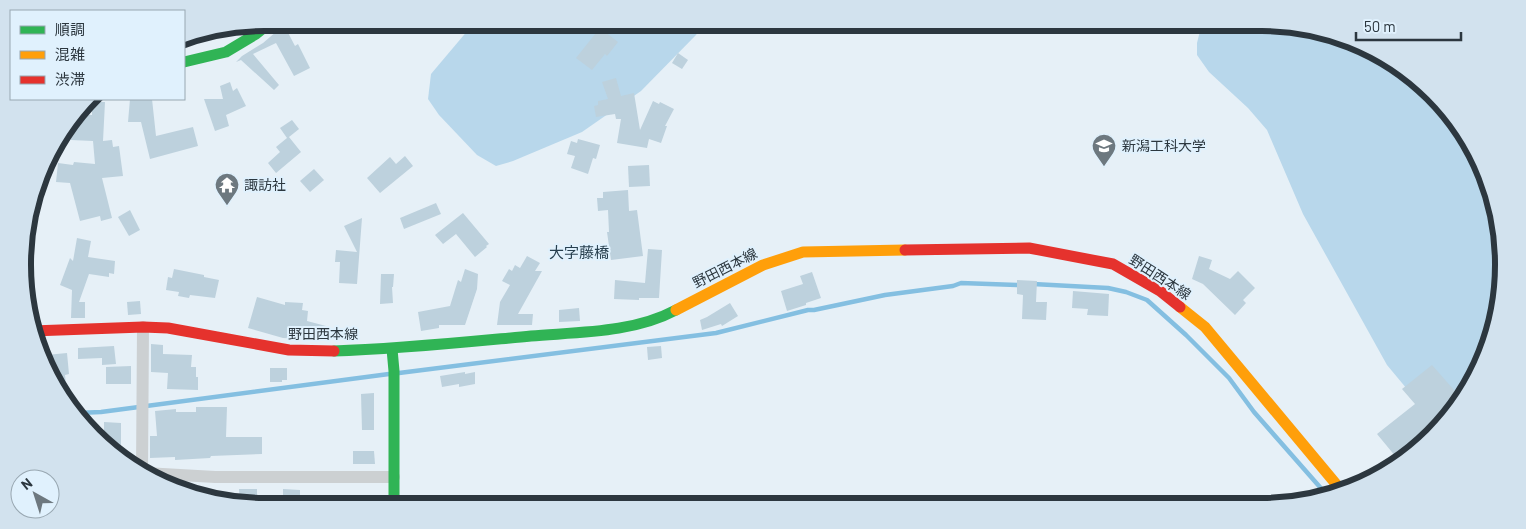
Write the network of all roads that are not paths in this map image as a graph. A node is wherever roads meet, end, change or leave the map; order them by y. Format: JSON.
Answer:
{"nodes":[{"id":1,"x":259,"y":31,"type":"edge"},
{"id":2,"x":185,"y":62,"type":"edge"},
{"id":3,"x":143,"y":326,"type":"junction"},
{"id":4,"x":41,"y":331,"type":"edge"},
{"id":5,"x":392,"y":349,"type":"junction"},
{"id":6,"x":142,"y":463,"type":"edge"},
{"id":7,"x":159,"y":473,"type":"edge"},
{"id":8,"x":394,"y":477,"type":"junction"},
{"id":9,"x":1336,"y":485,"type":"edge"},
{"id":10,"x":394,"y":498,"type":"edge"}],
"edges":[{"from":1,"to":2,"type":"main road"},
{"from":3,"to":4,"type":"main road","name":"野田西本線"},
{"from":3,"to":5,"type":"main road","name":"野田西本線"},
{"from":3,"to":6,"type":"street"},
{"from":5,"to":8,"type":"main road"},
{"from":5,"to":9,"type":"main road","name":"野田西本線"},
{"from":7,"to":8,"type":"street"},
{"from":8,"to":10,"type":"main road"}]}
